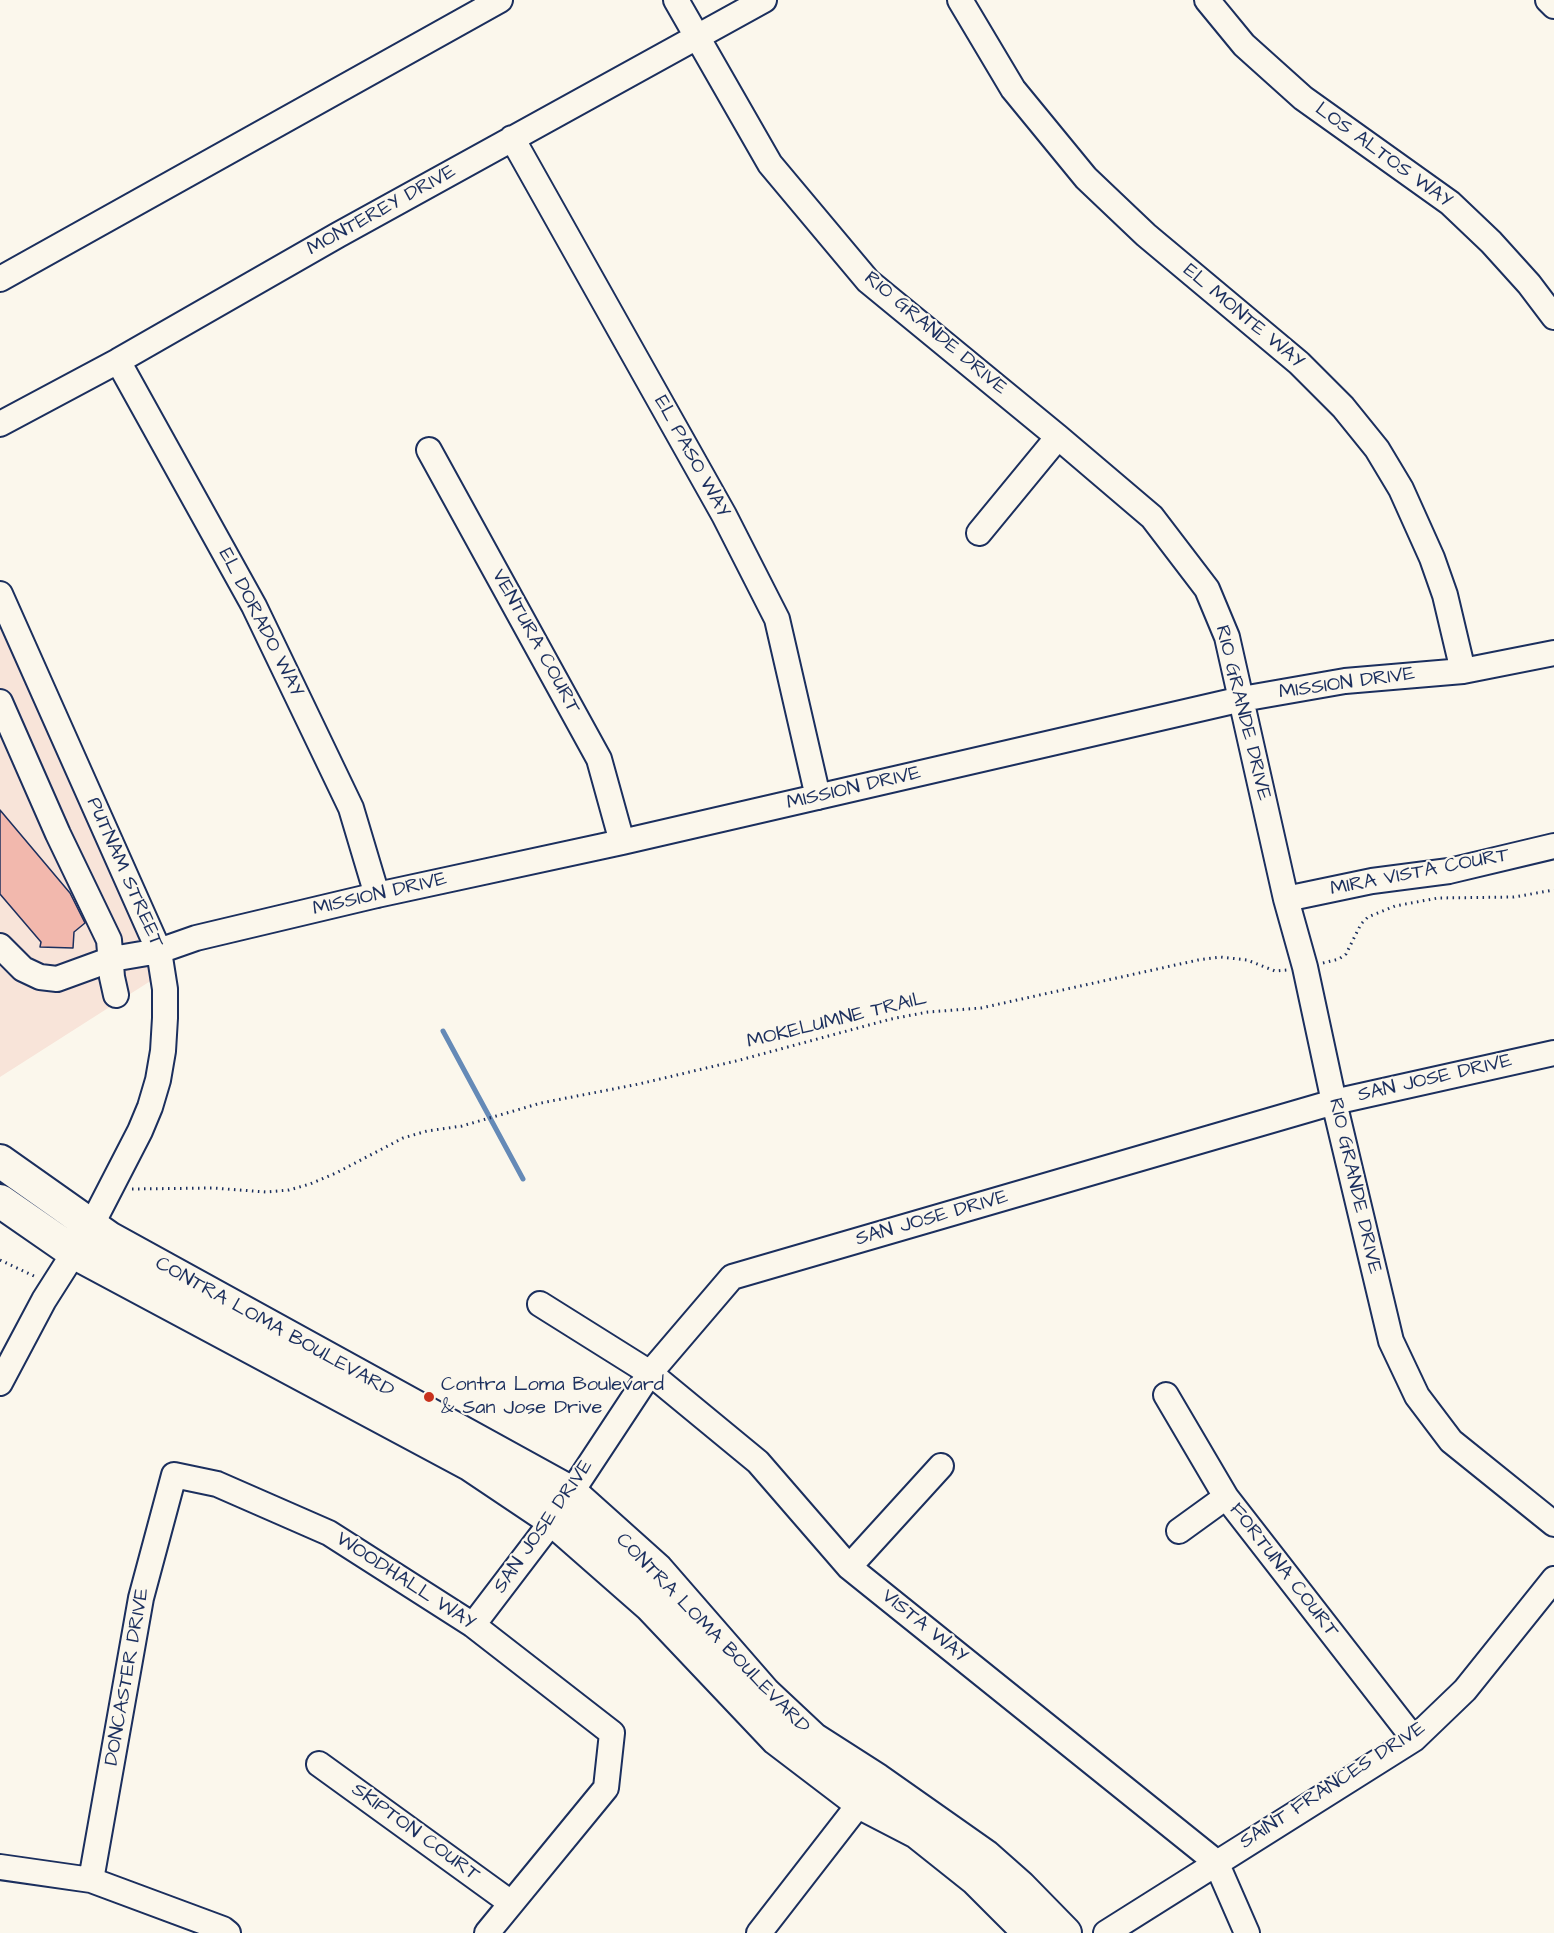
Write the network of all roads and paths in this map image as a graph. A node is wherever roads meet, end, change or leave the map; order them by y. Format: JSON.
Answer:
{"nodes":[{"id":1,"x":500,"y":0,"type":"edge"},
{"id":2,"x":676,"y":0,"type":"edge"},
{"id":3,"x":764,"y":0,"type":"edge"},
{"id":4,"x":960,"y":0,"type":"edge"},
{"id":5,"x":1207,"y":0,"type":"edge"},
{"id":6,"x":1548,"y":0,"type":"edge"},
{"id":7,"x":1554,"y":6,"type":"edge"},
{"id":8,"x":696,"y":37,"type":"junction"},
{"id":9,"x":512,"y":138,"type":"junction"},
{"id":10,"x":0,"y":279,"type":"edge"},
{"id":11,"x":1554,"y":317,"type":"edge"},
{"id":12,"x":118,"y":361,"type":"junction"},
{"id":13,"x":0,"y":424,"type":"edge"},
{"id":14,"x":1058,"y":437,"type":"junction"},
{"id":15,"x":429,"y":450,"type":"dead end"},
{"id":16,"x":979,"y":533,"type":"dead end"},
{"id":17,"x":0,"y":594,"type":"edge"},
{"id":18,"x":1554,"y":653,"type":"edge"},
{"id":19,"x":1463,"y":670,"type":"junction"},
{"id":20,"x":1242,"y":699,"type":"junction"},
{"id":21,"x":0,"y":702,"type":"edge"},
{"id":22,"x":818,"y":797,"type":"junction"},
{"id":23,"x":622,"y":842,"type":"junction"},
{"id":24,"x":1554,"y":846,"type":"edge"},
{"id":25,"x":1554,"y":890,"type":"edge"},
{"id":26,"x":378,"y":895,"type":"junction"},
{"id":27,"x":1286,"y":899,"type":"junction"},
{"id":28,"x":0,"y":946,"type":"edge"},
{"id":29,"x":159,"y":951,"type":"junction"},
{"id":30,"x":112,"y":959,"type":"junction"},
{"id":31,"x":1305,"y":967,"type":"junction"},
{"id":32,"x":116,"y":995,"type":"dead end"},
{"id":33,"x":1554,"y":1053,"type":"edge"},
{"id":34,"x":1334,"y":1102,"type":"junction"},
{"id":35,"x":0,"y":1161,"type":"edge"},
{"id":36,"x":113,"y":1183,"type":"junction"},
{"id":37,"x":0,"y":1201,"type":"edge"},
{"id":38,"x":91,"y":1226,"type":"junction"},
{"id":39,"x":75,"y":1253,"type":"junction"},
{"id":40,"x":0,"y":1260,"type":"edge"},
{"id":41,"x":53,"y":1286,"type":"junction"},
{"id":42,"x":540,"y":1304,"type":"dead end"},
{"id":43,"x":650,"y":1373,"type":"junction"},
{"id":44,"x":0,"y":1383,"type":"edge"},
{"id":45,"x":1166,"y":1395,"type":"dead end"},
{"id":46,"x":941,"y":1466,"type":"dead end"},
{"id":47,"x":174,"y":1475,"type":"joint"},
{"id":48,"x":570,"y":1492,"type":"junction"},
{"id":49,"x":1226,"y":1497,"type":"junction"},
{"id":50,"x":553,"y":1520,"type":"junction"},
{"id":51,"x":1554,"y":1524,"type":"edge"},
{"id":52,"x":1179,"y":1531,"type":"dead end"},
{"id":53,"x":849,"y":1567,"type":"junction"},
{"id":54,"x":1554,"y":1579,"type":"edge"},
{"id":55,"x":473,"y":1625,"type":"junction"},
{"id":56,"x":1414,"y":1739,"type":"junction"},
{"id":57,"x":319,"y":1764,"type":"dead end"},
{"id":58,"x":869,"y":1791,"type":"junction"},
{"id":59,"x":1216,"y":1862,"type":"junction"},
{"id":60,"x":0,"y":1867,"type":"edge"},
{"id":61,"x":91,"y":1880,"type":"junction"},
{"id":62,"x":511,"y":1903,"type":"junction"},
{"id":63,"x":228,"y":1933,"type":"edge"},
{"id":64,"x":487,"y":1933,"type":"edge"},
{"id":65,"x":759,"y":1933,"type":"edge"},
{"id":66,"x":1030,"y":1933,"type":"edge"},
{"id":67,"x":1065,"y":1933,"type":"edge"},
{"id":68,"x":1106,"y":1933,"type":"edge"},
{"id":69,"x":1247,"y":1933,"type":"edge"}],
"edges":[{"from":1,"to":10,"type":"street"},
{"from":2,"to":8,"type":"street","name":"RIO GRANDE DRIVE"},
{"from":3,"to":8,"type":"street","name":"MONTEREY DRIVE"},
{"from":4,"to":19,"type":"street","name":"EL MONTE WAY"},
{"from":5,"to":11,"type":"street","name":"LOS ALTOS WAY"},
{"from":6,"to":7,"type":"street"},
{"from":8,"to":9,"type":"street","name":"MONTEREY DRIVE"},
{"from":8,"to":14,"type":"street","name":"RIO GRANDE DRIVE"},
{"from":9,"to":12,"type":"street","name":"MONTEREY DRIVE"},
{"from":9,"to":22,"type":"street","name":"EL PASO WAY"},
{"from":12,"to":13,"type":"street","name":"MONTEREY DRIVE"},
{"from":12,"to":26,"type":"street","name":"EL DORADO WAY"},
{"from":14,"to":16,"type":"street"},
{"from":14,"to":20,"type":"street","name":"RIO GRANDE DRIVE"},
{"from":15,"to":23,"type":"street","name":"VENTURA COURT"},
{"from":17,"to":29,"type":"street","name":"PUTNAM STREET"},
{"from":18,"to":19,"type":"street","name":"MISSION DRIVE"},
{"from":19,"to":20,"type":"street","name":"MISSION DRIVE"},
{"from":20,"to":22,"type":"street","name":"MISSION DRIVE"},
{"from":20,"to":27,"type":"street","name":"RIO GRANDE DRIVE"},
{"from":21,"to":30,"type":"street"},
{"from":22,"to":23,"type":"street","name":"MISSION DRIVE"},
{"from":23,"to":26,"type":"street","name":"MISSION DRIVE"},
{"from":24,"to":27,"type":"street","name":"MIRA VISTA COURT"},
{"from":25,"to":31,"type":"path","name":"MOKELUMNE TRAIL"},
{"from":26,"to":29,"type":"street","name":"MISSION DRIVE"},
{"from":27,"to":31,"type":"street","name":"RIO GRANDE DRIVE"},
{"from":28,"to":30,"type":"street","name":"MISSION DRIVE"},
{"from":29,"to":30,"type":"street","name":"MISSION DRIVE"},
{"from":29,"to":36,"type":"street","name":"PUTNAM STREET"},
{"from":30,"to":32,"type":"street"},
{"from":31,"to":34,"type":"street","name":"RIO GRANDE DRIVE"},
{"from":31,"to":36,"type":"path","name":"MOKELUMNE TRAIL"},
{"from":33,"to":34,"type":"street","name":"SAN JOSE DRIVE"},
{"from":34,"to":43,"type":"street","name":"SAN JOSE DRIVE"},
{"from":34,"to":51,"type":"street","name":"RIO GRANDE DRIVE"},
{"from":35,"to":38,"type":"main road","name":"CONTRA LOMA BOULEVARD"},
{"from":36,"to":38,"type":"street","name":"PUTNAM STREET"},
{"from":37,"to":39,"type":"main road","name":"CONTRA LOMA BOULEVARD"},
{"from":38,"to":39,"type":"street","name":"PUTNAM STREET"},
{"from":38,"to":48,"type":"main road","name":"CONTRA LOMA BOULEVARD"},
{"from":39,"to":41,"type":"street","name":"PUTNAM STREET"},
{"from":39,"to":50,"type":"main road","name":"CONTRA LOMA BOULEVARD"},
{"from":40,"to":41,"type":"path"},
{"from":41,"to":44,"type":"street","name":"PUTNAM STREET"},
{"from":42,"to":43,"type":"street","name":"VISTA WAY"},
{"from":43,"to":48,"type":"street","name":"SAN JOSE DRIVE"},
{"from":43,"to":53,"type":"street","name":"VISTA WAY"},
{"from":45,"to":49,"type":"street","name":"FORTUNA COURT"},
{"from":46,"to":53,"type":"street"},
{"from":47,"to":55,"type":"street","name":"WOODHALL WAY"},
{"from":47,"to":61,"type":"street","name":"DONCASTER DRIVE"},
{"from":48,"to":50,"type":"street","name":"SAN JOSE DRIVE"},
{"from":48,"to":58,"type":"main road","name":"CONTRA LOMA BOULEVARD"},
{"from":49,"to":52,"type":"street"},
{"from":49,"to":56,"type":"street","name":"FORTUNA COURT"},
{"from":50,"to":55,"type":"street","name":"SAN JOSE DRIVE"},
{"from":50,"to":58,"type":"main road","name":"CONTRA LOMA BOULEVARD"},
{"from":53,"to":59,"type":"street","name":"VISTA WAY"},
{"from":54,"to":56,"type":"street","name":"SAINT FRANCES DRIVE"},
{"from":55,"to":62,"type":"street","name":"WOODHALL WAY"},
{"from":56,"to":59,"type":"street","name":"SAINT FRANCES DRIVE"},
{"from":57,"to":62,"type":"street","name":"SKIPTON COURT"},
{"from":58,"to":65,"type":"street"},
{"from":58,"to":66,"type":"main road","name":"CONTRA LOMA BOULEVARD"},
{"from":58,"to":67,"type":"main road","name":"CONTRA LOMA BOULEVARD"},
{"from":59,"to":68,"type":"street","name":"SAINT FRANCES DRIVE"},
{"from":59,"to":69,"type":"street"},
{"from":60,"to":61,"type":"street"},
{"from":61,"to":63,"type":"street"},
{"from":62,"to":64,"type":"street"}]}
